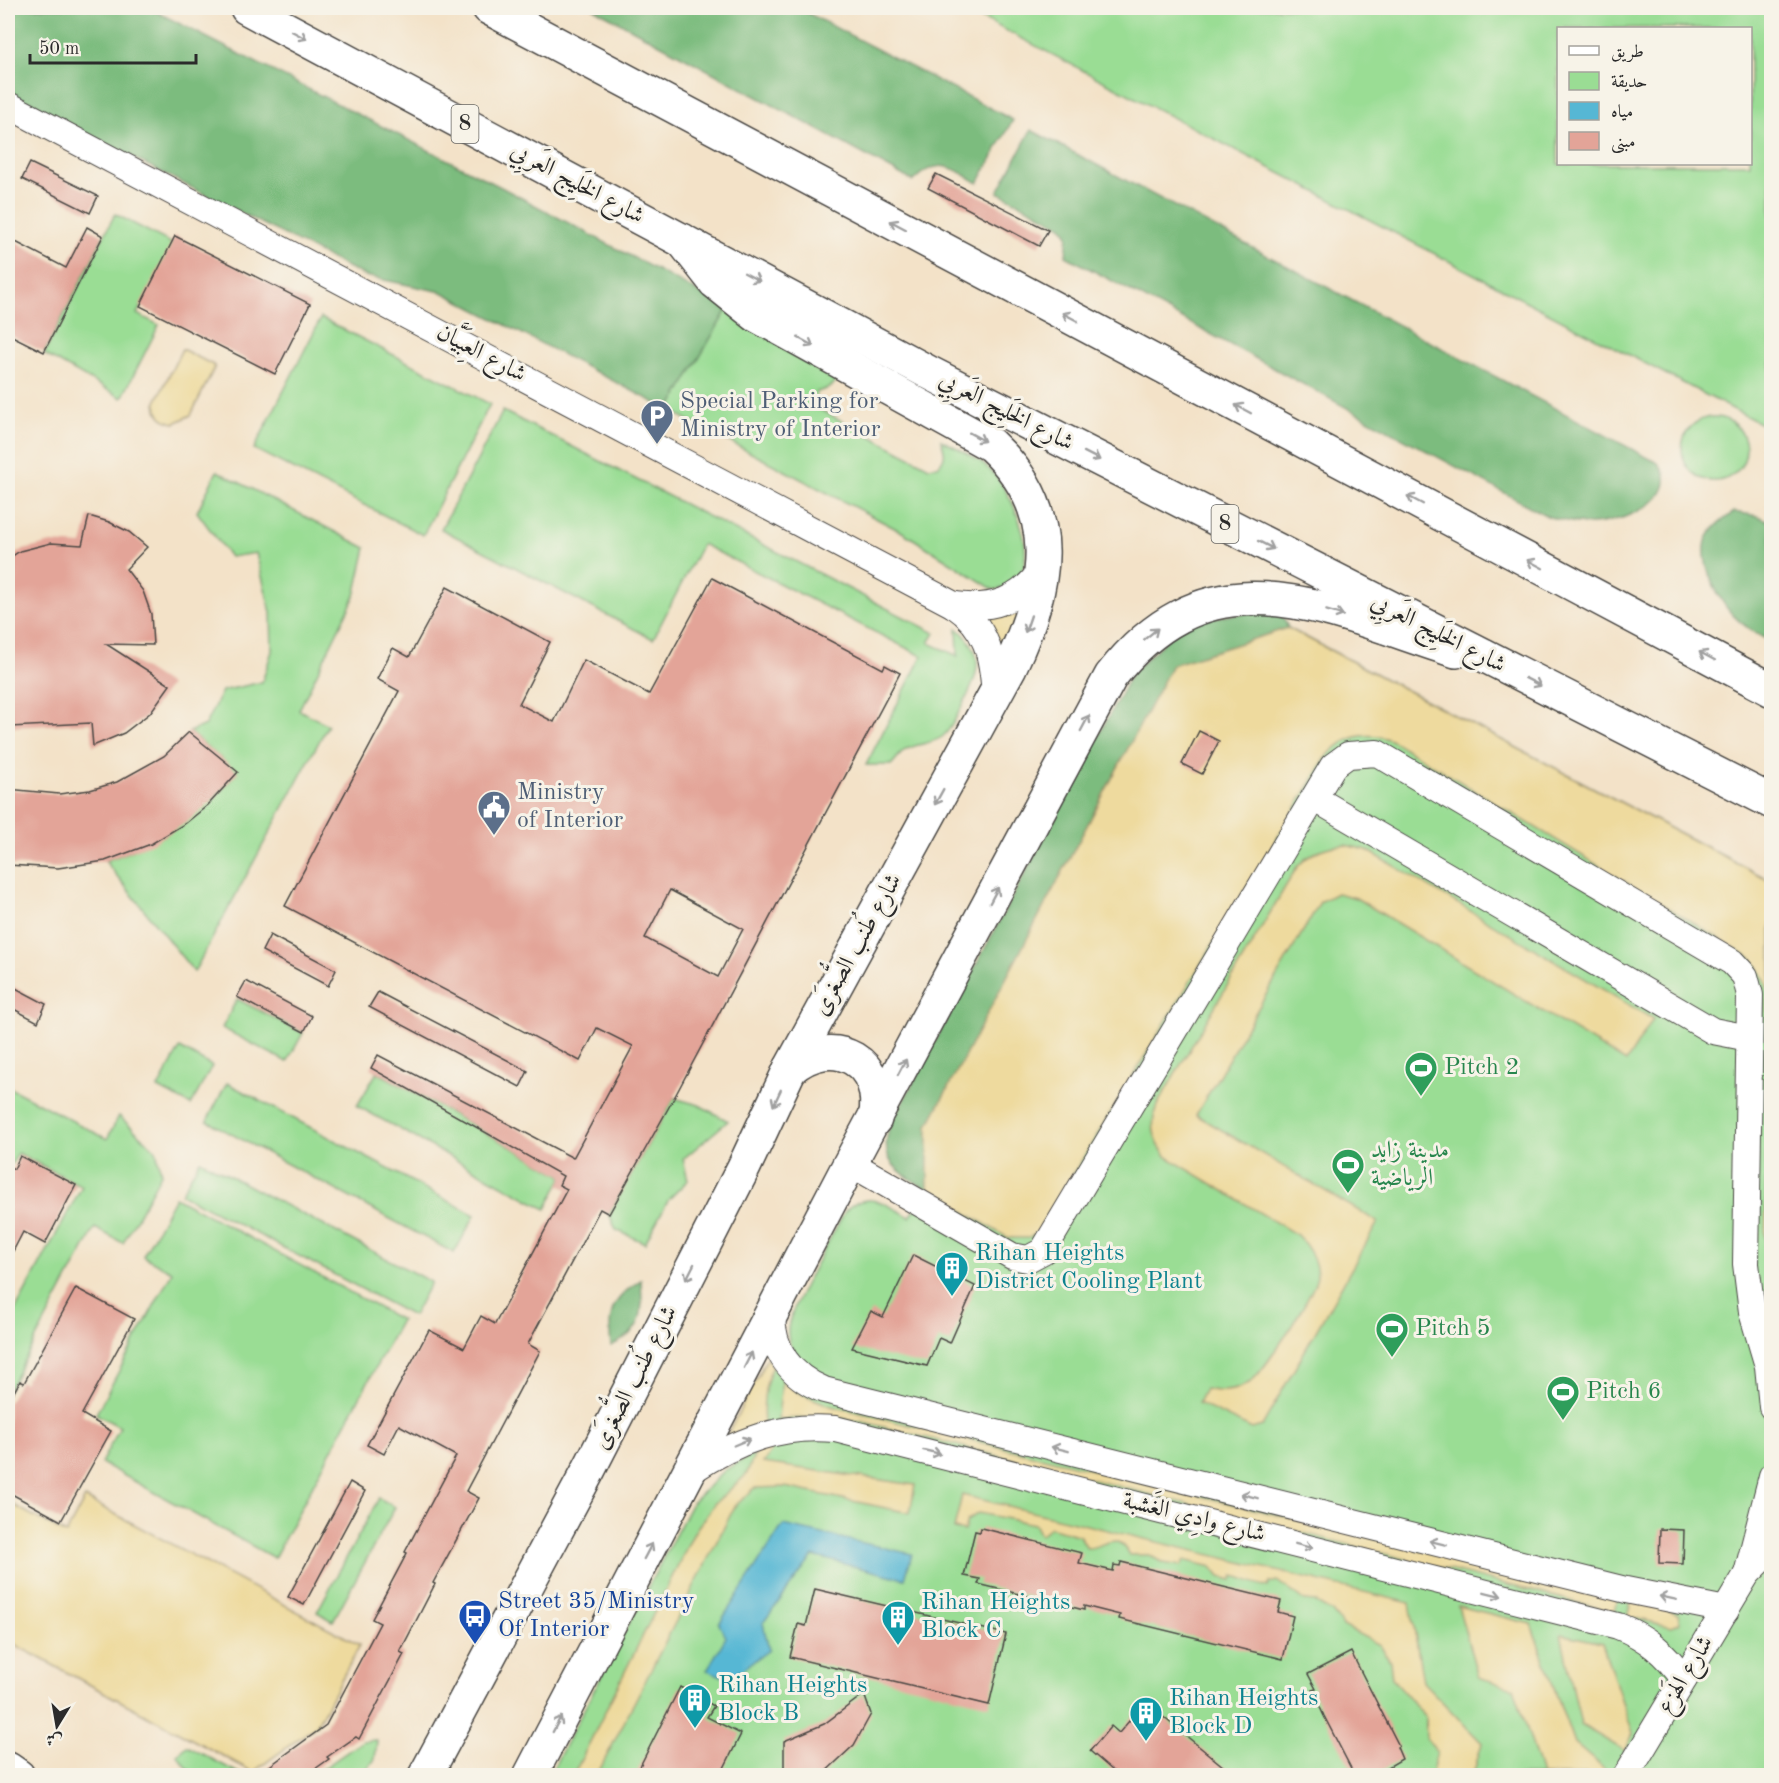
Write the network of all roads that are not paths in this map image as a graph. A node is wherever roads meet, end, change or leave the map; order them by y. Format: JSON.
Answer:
{"nodes":[{"id":1,"x":247,"y":8,"type":"edge"},
{"id":2,"x":489,"y":8,"type":"edge"},
{"id":3,"x":8,"y":105,"type":"edge"},
{"id":4,"x":682,"y":240,"type":"junction"},
{"id":5,"x":1043,"y":567,"type":"junction"},
{"id":6,"x":954,"y":605,"type":"junction"},
{"id":7,"x":1498,"y":664,"type":"junction"},
{"id":8,"x":1772,"y":690,"type":"edge"},
{"id":9,"x":995,"y":694,"type":"junction"},
{"id":10,"x":1314,"y":798,"type":"junction"},
{"id":11,"x":1772,"y":802,"type":"edge"},
{"id":12,"x":1749,"y":1038,"type":"junction"},
{"id":13,"x":790,"y":1069,"type":"junction"},
{"id":14,"x":875,"y":1119,"type":"junction"},
{"id":15,"x":850,"y":1163,"type":"junction"},
{"id":16,"x":772,"y":1314,"type":"junction"},
{"id":17,"x":1770,"y":1368,"type":"edge"},
{"id":18,"x":1772,"y":1407,"type":"edge"},
{"id":19,"x":690,"y":1471,"type":"junction"},
{"id":20,"x":1772,"y":1476,"type":"edge"},
{"id":21,"x":1772,"y":1549,"type":"edge"},
{"id":22,"x":1747,"y":1574,"type":"junction"},
{"id":23,"x":1726,"y":1610,"type":"junction"},
{"id":24,"x":1684,"y":1679,"type":"junction"},
{"id":25,"x":8,"y":1769,"type":"edge"},
{"id":26,"x":18,"y":1776,"type":"edge"},
{"id":27,"x":425,"y":1776,"type":"edge"},
{"id":28,"x":530,"y":1776,"type":"edge"},
{"id":29,"x":1626,"y":1776,"type":"edge"}],
"edges":[{"from":1,"to":4,"type":"main road","name":"شارع الخَلِيج العَربِي","number":"8","one_way":true},
{"from":8,"to":2,"type":"main road","one_way":true},
{"from":3,"to":6,"type":"street","name":"شارع العِبَيَّان"},
{"from":4,"to":5,"type":"main road","name":"شارع طُنب الصُّغرَى","one_way":true},
{"from":4,"to":7,"type":"main road","name":"شارع الخَلِيج العَربِي","number":"8","one_way":true},
{"from":5,"to":6,"type":"street","name":"شارع العِبَيَّان"},
{"from":5,"to":9,"type":"main road","name":"شارع طُنب الصُّغرَى","one_way":true},
{"from":6,"to":9,"type":"street","name":"شارع العِبَيَّان"},
{"from":7,"to":11,"type":"main road","name":"شارع الخَلِيج العَربِي","number":"8","one_way":true},
{"from":14,"to":7,"type":"main road","one_way":true},
{"from":9,"to":13,"type":"main road","name":"شارع طُنب الصُّغرَى","one_way":true},
{"from":10,"to":12,"type":"street"},
{"from":10,"to":12,"type":"street"},
{"from":10,"to":15,"type":"street"},
{"from":12,"to":17,"type":"street"},
{"from":13,"to":14,"type":"main road"},
{"from":13,"to":27,"type":"main road","name":"شارع طُنب الصُّغرَى","one_way":true},
{"from":14,"to":15,"type":"main road"},
{"from":15,"to":16,"type":"main road"},
{"from":19,"to":16,"type":"main road","one_way":true},
{"from":23,"to":16,"type":"street","name":"شارع وادِي الغَشبة","one_way":true},
{"from":17,"to":18,"type":"street"},
{"from":19,"to":24,"type":"street","name":"شارع وادِي الغَشبة","one_way":true},
{"from":28,"to":19,"type":"main road","one_way":true},
{"from":20,"to":22,"type":"street","name":"شارع الهَزع"},
{"from":21,"to":22,"type":"street","name":"شارع الهَزع"},
{"from":22,"to":23,"type":"street","name":"شارع الهَزع"},
{"from":23,"to":24,"type":"street","name":"شارع الهَزع"},
{"from":24,"to":29,"type":"street","name":"شارع الهَزع"},
{"from":25,"to":26,"type":"main road"}]}
